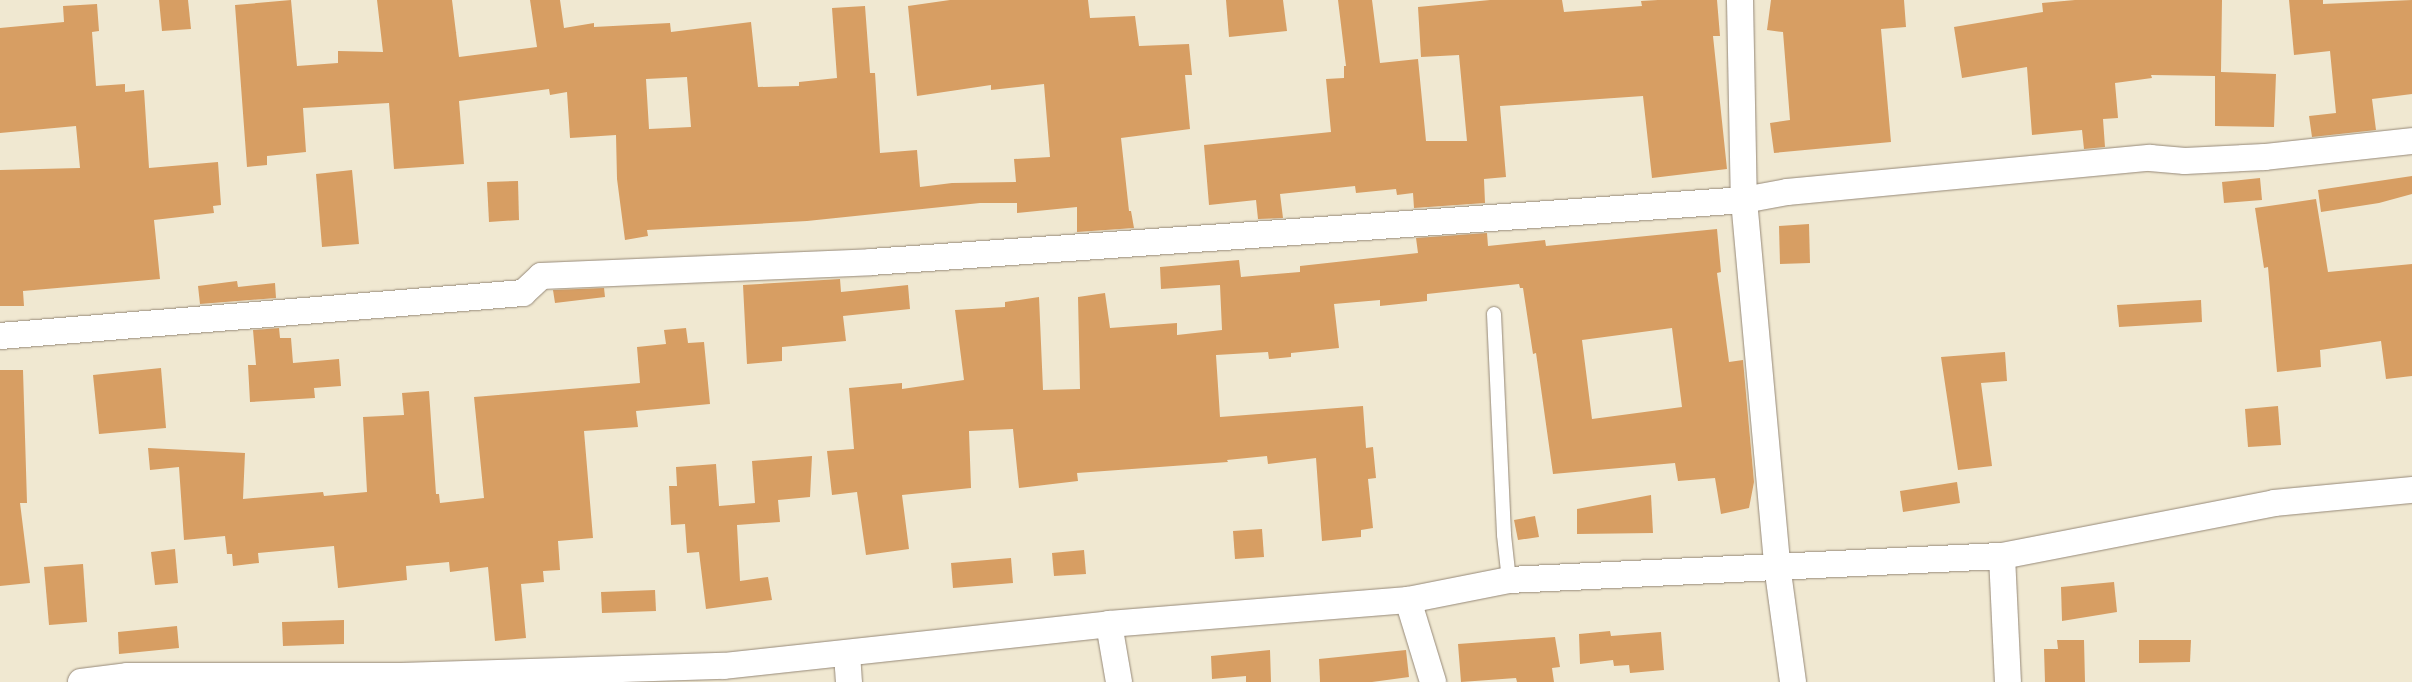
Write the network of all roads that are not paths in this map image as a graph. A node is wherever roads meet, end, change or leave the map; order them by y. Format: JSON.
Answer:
{"nodes":[{"id":1,"x":1740,"y":0,"type":"edge"},
{"id":2,"x":2412,"y":141,"type":"edge"},
{"id":3,"x":1744,"y":200,"type":"junction"},
{"id":4,"x":1494,"y":314,"type":"dead end"},
{"id":5,"x":0,"y":336,"type":"edge"},
{"id":6,"x":2412,"y":490,"type":"edge"},
{"id":7,"x":2002,"y":556,"type":"junction"},
{"id":8,"x":1777,"y":565,"type":"junction"},
{"id":9,"x":1509,"y":580,"type":"junction"},
{"id":10,"x":1408,"y":600,"type":"junction"},
{"id":11,"x":1109,"y":624,"type":"junction"},
{"id":12,"x":847,"y":654,"type":"junction"},
{"id":13,"x":725,"y":674,"type":"edge"},
{"id":14,"x":127,"y":679,"type":"edge"},
{"id":15,"x":402,"y":679,"type":"edge"},
{"id":16,"x":80,"y":682,"type":"edge"},
{"id":17,"x":849,"y":682,"type":"edge"},
{"id":18,"x":1119,"y":682,"type":"edge"},
{"id":19,"x":1433,"y":682,"type":"edge"},
{"id":20,"x":1793,"y":682,"type":"edge"},
{"id":21,"x":2008,"y":682,"type":"edge"}],
"edges":[{"from":1,"to":3,"type":"street"},
{"from":2,"to":3,"type":"street"},
{"from":3,"to":5,"type":"street"},
{"from":3,"to":8,"type":"street"},
{"from":4,"to":9,"type":"lane"},
{"from":6,"to":7,"type":"street"},
{"from":7,"to":8,"type":"street"},
{"from":7,"to":21,"type":"street"},
{"from":8,"to":9,"type":"street"},
{"from":8,"to":20,"type":"street"},
{"from":9,"to":10,"type":"street"},
{"from":10,"to":11,"type":"street"},
{"from":10,"to":19,"type":"street"},
{"from":11,"to":12,"type":"street"},
{"from":11,"to":18,"type":"street"},
{"from":12,"to":13,"type":"street"},
{"from":12,"to":17,"type":"street"},
{"from":13,"to":15,"type":"street"},
{"from":14,"to":15,"type":"street"},
{"from":14,"to":16,"type":"street"}]}
